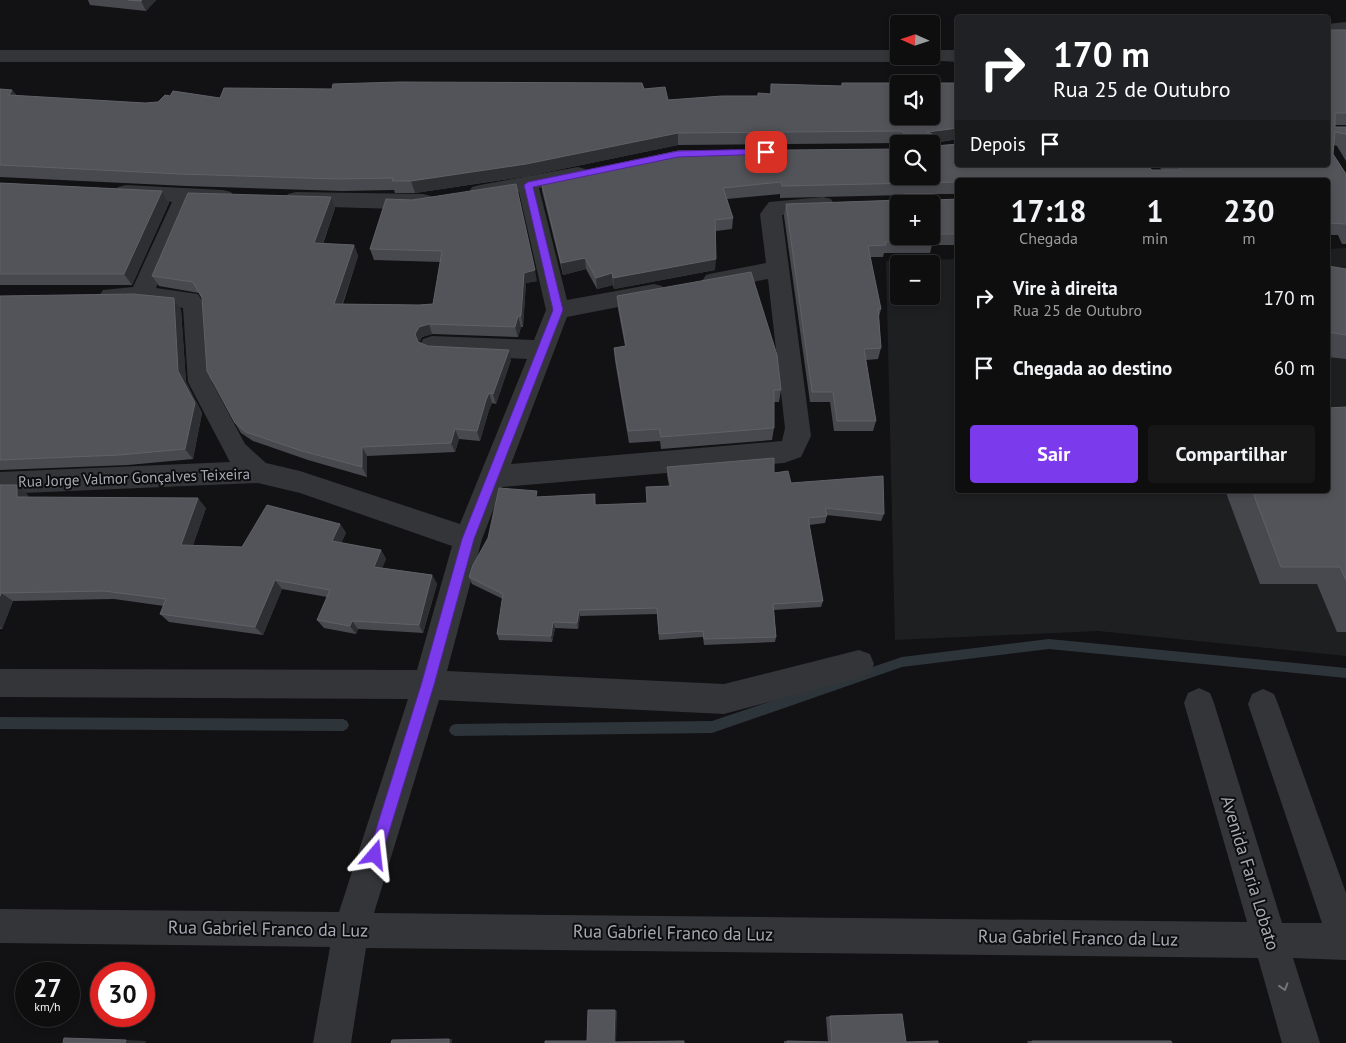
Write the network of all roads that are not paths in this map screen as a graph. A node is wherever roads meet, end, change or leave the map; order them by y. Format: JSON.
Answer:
{"nodes":[{"id":1,"x":1346,"y":28,"type":"edge"},
{"id":2,"x":1330,"y":29,"type":"edge"},
{"id":3,"x":0,"y":56,"type":"edge"},
{"id":4,"x":890,"y":56,"type":"edge"},
{"id":5,"x":940,"y":56,"type":"edge"},
{"id":6,"x":955,"y":56,"type":"edge"},
{"id":7,"x":593,"y":171,"type":"edge"},
{"id":8,"x":528,"y":185,"type":"junction"},
{"id":9,"x":108,"y":191,"type":"edge"},
{"id":10,"x":186,"y":196,"type":"junction"},
{"id":11,"x":244,"y":197,"type":"edge"},
{"id":12,"x":273,"y":198,"type":"edge"},
{"id":13,"x":841,"y":204,"type":"edge"},
{"id":14,"x":777,"y":269,"type":"junction"},
{"id":15,"x":141,"y":295,"type":"junction"},
{"id":16,"x":92,"y":296,"type":"edge"},
{"id":17,"x":558,"y":310,"type":"junction"},
{"id":18,"x":432,"y":345,"type":"edge"},
{"id":19,"x":542,"y":350,"type":"junction"},
{"id":20,"x":258,"y":472,"type":"junction"},
{"id":21,"x":492,"y":477,"type":"junction"},
{"id":22,"x":0,"y":483,"type":"edge"},
{"id":23,"x":468,"y":539,"type":"junction"},
{"id":24,"x":859,"y":664,"type":"dead end"},
{"id":25,"x":0,"y":682,"type":"edge"},
{"id":26,"x":428,"y":685,"type":"junction"},
{"id":27,"x":1199,"y":703,"type":"dead end"},
{"id":28,"x":1263,"y":704,"type":"dead end"},
{"id":29,"x":0,"y":926,"type":"edge"},
{"id":30,"x":351,"y":930,"type":"junction"},
{"id":31,"x":1269,"y":940,"type":"junction"},
{"id":32,"x":1346,"y":941,"type":"edge"},
{"id":33,"x":332,"y":1043,"type":"edge"},
{"id":34,"x":1301,"y":1043,"type":"edge"}],
"edges":[{"from":1,"to":2,"type":"street"},
{"from":3,"to":4,"type":"street"},
{"from":5,"to":6,"type":"street"},
{"from":7,"to":8,"type":"street"},
{"from":8,"to":12,"type":"street"},
{"from":8,"to":17,"type":"street"},
{"from":9,"to":10,"type":"street"},
{"from":10,"to":11,"type":"street"},
{"from":10,"to":15,"type":"street"},
{"from":13,"to":14,"type":"street"},
{"from":14,"to":17,"type":"street"},
{"from":14,"to":21,"type":"street"},
{"from":15,"to":16,"type":"street"},
{"from":15,"to":20,"type":"street"},
{"from":17,"to":19,"type":"street"},
{"from":18,"to":19,"type":"street"},
{"from":19,"to":21,"type":"street"},
{"from":20,"to":22,"type":"street","name":"Rua Jorge Valmor Gonçalves Teixeira"},
{"from":20,"to":23,"type":"street","name":"Rua Jorge Valmor Gonçalves Teixeira"},
{"from":21,"to":23,"type":"street"},
{"from":23,"to":26,"type":"street"},
{"from":24,"to":26,"type":"street"},
{"from":25,"to":26,"type":"street"},
{"from":26,"to":30,"type":"street"},
{"from":27,"to":31,"type":"street","name":"Avenida Faria Lobato"},
{"from":28,"to":32,"type":"street"},
{"from":29,"to":30,"type":"street","name":"Rua Gabriel Franco da Luz"},
{"from":30,"to":31,"type":"street","name":"Rua Gabriel Franco da Luz"},
{"from":30,"to":33,"type":"street"},
{"from":31,"to":32,"type":"street","name":"Rua Gabriel Franco da Luz"},
{"from":31,"to":34,"type":"street","name":"Avenida Faria Lobato","one_way":true}]}
